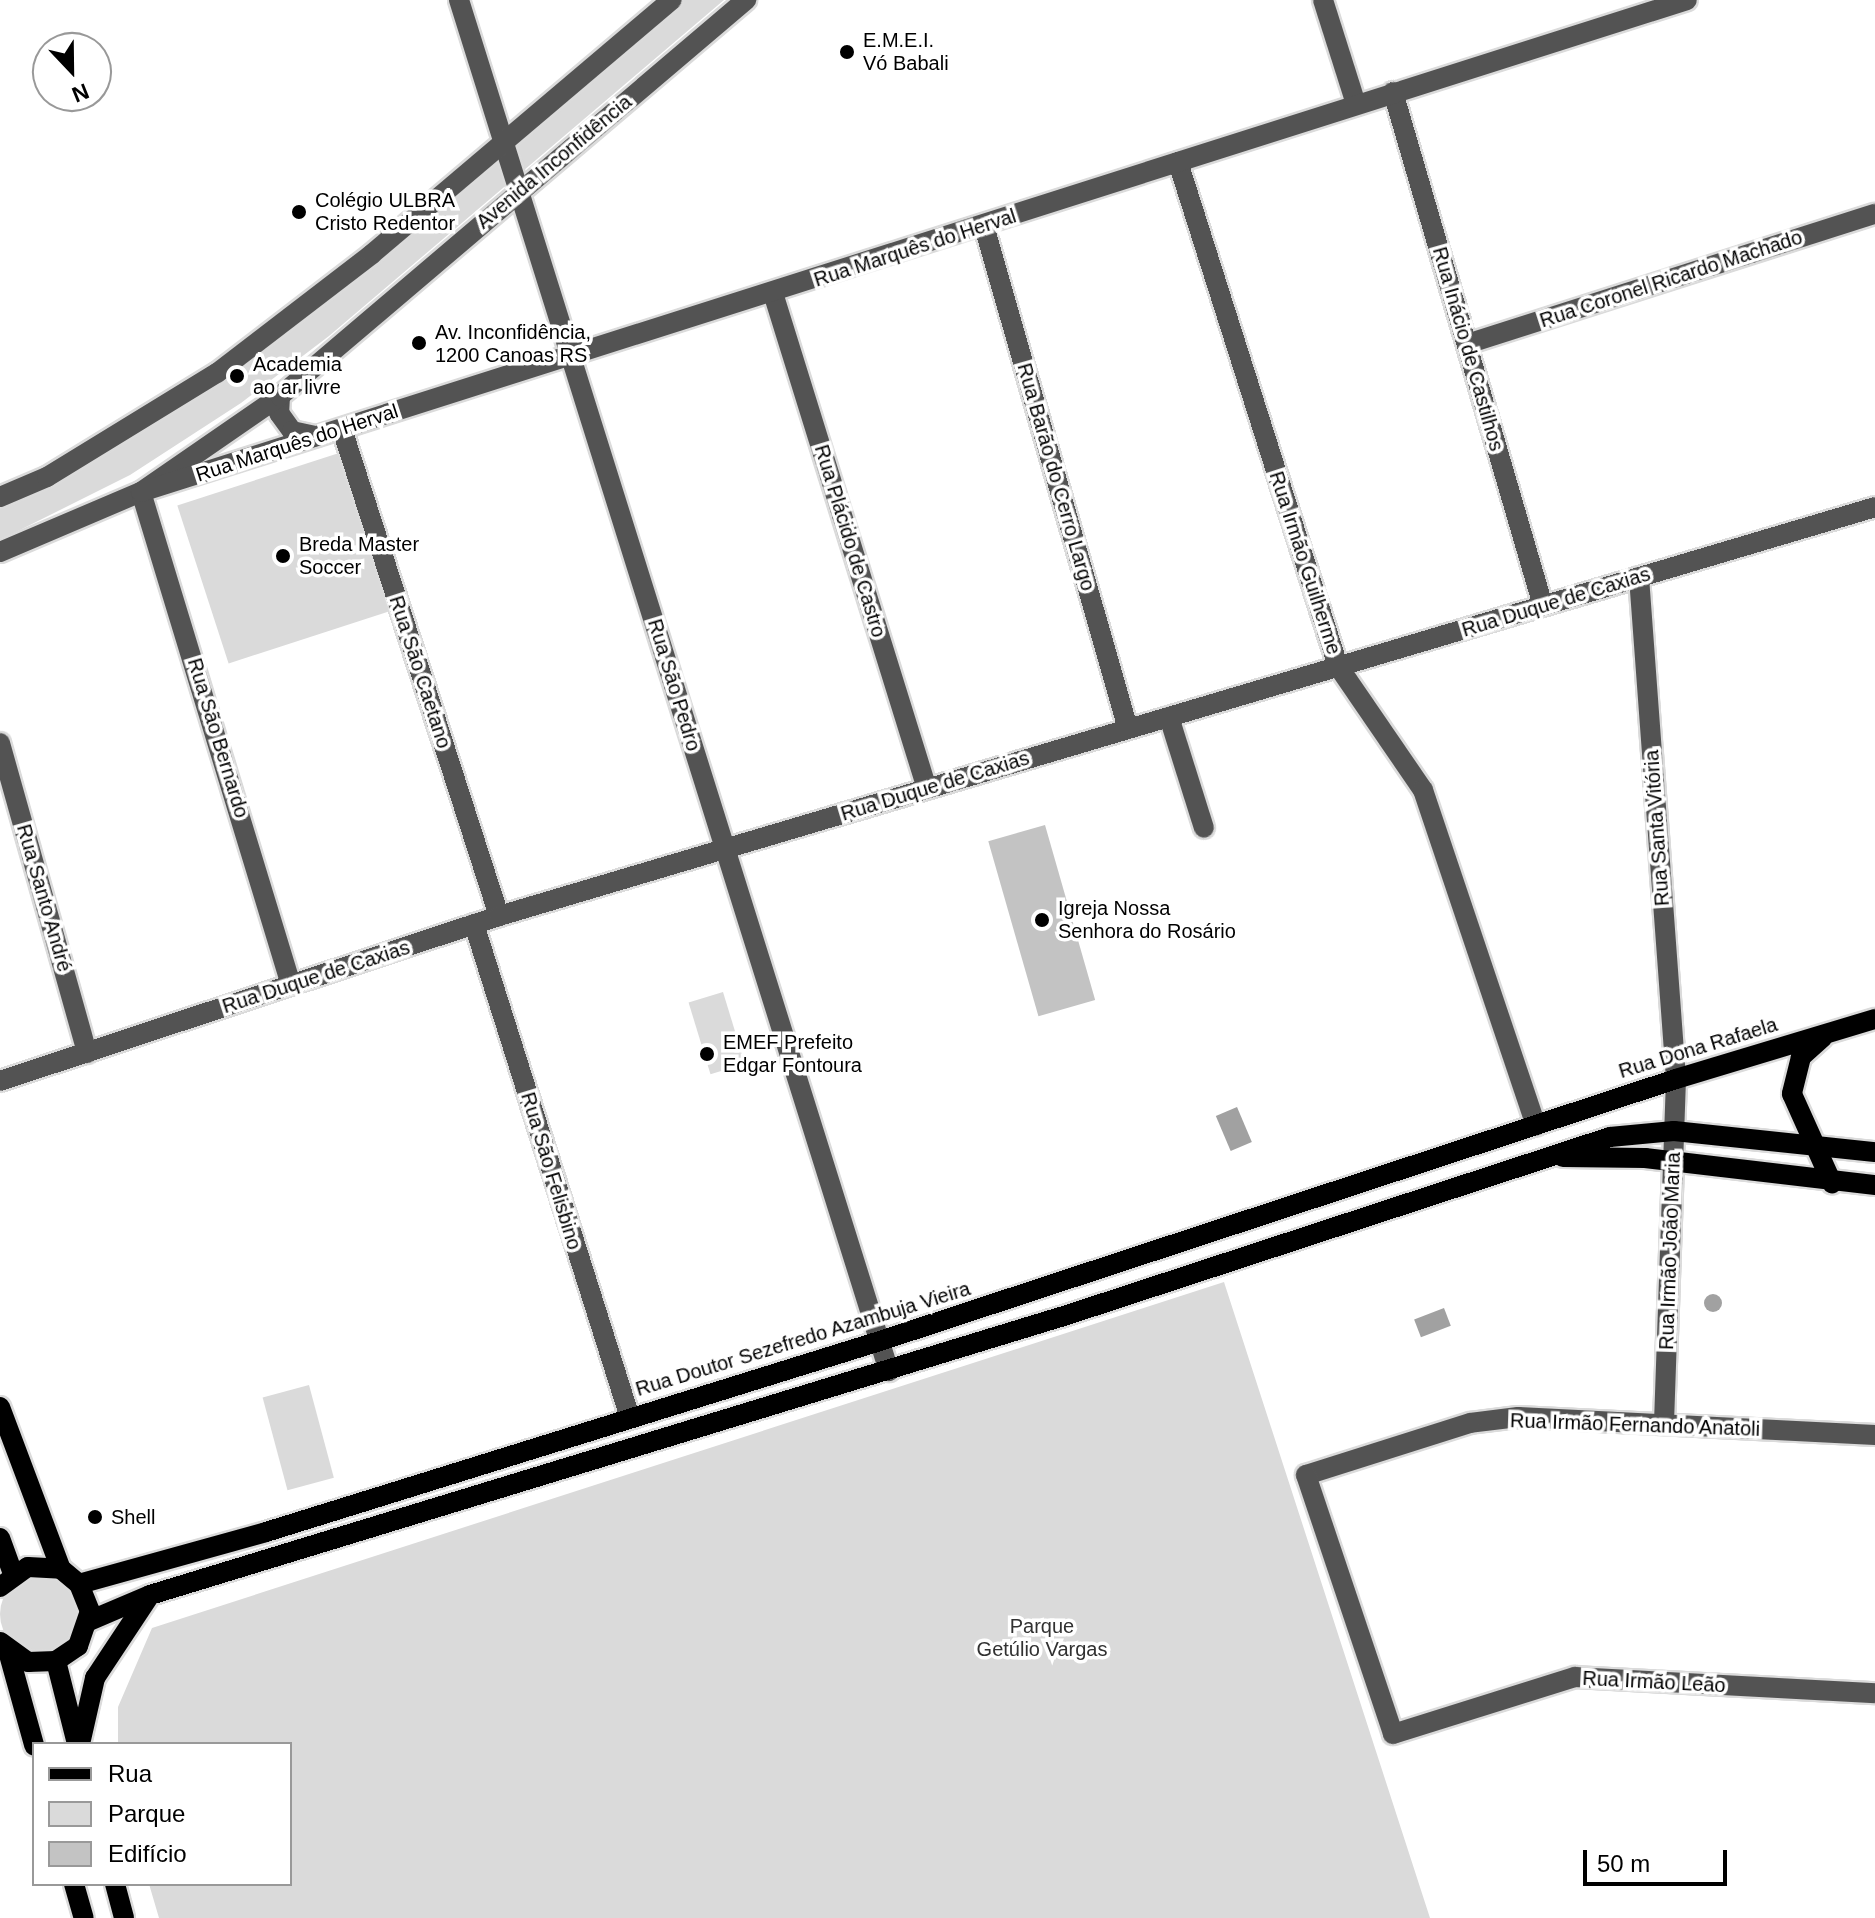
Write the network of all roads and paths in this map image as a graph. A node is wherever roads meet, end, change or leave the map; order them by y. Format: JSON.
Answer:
{"nodes":[{"id":1,"x":459,"y":0,"type":"edge"},
{"id":2,"x":672,"y":0,"type":"edge"},
{"id":3,"x":746,"y":0,"type":"edge"},
{"id":4,"x":1323,"y":0,"type":"edge"},
{"id":5,"x":1687,"y":0,"type":"edge"},
{"id":6,"x":1393,"y":92,"type":"junction"},
{"id":7,"x":1356,"y":104,"type":"junction"},
{"id":8,"x":504,"y":145,"type":"junction"},
{"id":9,"x":1178,"y":162,"type":"junction"},
{"id":10,"x":519,"y":193,"type":"junction"},
{"id":11,"x":1875,"y":214,"type":"edge"},
{"id":12,"x":984,"y":226,"type":"junction"},
{"id":13,"x":773,"y":293,"type":"junction"},
{"id":14,"x":1467,"y":344,"type":"junction"},
{"id":15,"x":572,"y":357,"type":"junction"},
{"id":16,"x":280,"y":396,"type":"junction"},
{"id":17,"x":342,"y":429,"type":"junction"},
{"id":18,"x":316,"y":436,"type":"junction"},
{"id":19,"x":141,"y":492,"type":"junction"},
{"id":20,"x":0,"y":497,"type":"edge"},
{"id":21,"x":1875,"y":507,"type":"edge"},
{"id":22,"x":0,"y":552,"type":"edge"},
{"id":23,"x":1639,"y":577,"type":"junction"},
{"id":24,"x":1543,"y":606,"type":"junction"},
{"id":25,"x":1338,"y":666,"type":"junction"},
{"id":26,"x":1169,"y":717,"type":"junction"},
{"id":27,"x":1128,"y":729,"type":"junction"},
{"id":28,"x":0,"y":743,"type":"edge"},
{"id":29,"x":927,"y":789,"type":"junction"},
{"id":30,"x":1204,"y":828,"type":"dead end"},
{"id":31,"x":725,"y":849,"type":"junction"},
{"id":32,"x":499,"y":916,"type":"junction"},
{"id":33,"x":474,"y":924,"type":"junction"},
{"id":34,"x":291,"y":985,"type":"junction"},
{"id":35,"x":1875,"y":1019,"type":"edge"},
{"id":36,"x":1830,"y":1033,"type":"junction"},
{"id":37,"x":87,"y":1053,"type":"junction"},
{"id":38,"x":1676,"y":1079,"type":"junction"},
{"id":39,"x":0,"y":1081,"type":"edge"},
{"id":40,"x":1536,"y":1126,"type":"junction"},
{"id":41,"x":1674,"y":1131,"type":"junction"},
{"id":42,"x":1813,"y":1145,"type":"junction"},
{"id":43,"x":1875,"y":1152,"type":"edge"},
{"id":44,"x":1539,"y":1157,"type":"junction"},
{"id":45,"x":1673,"y":1161,"type":"junction"},
{"id":46,"x":1832,"y":1183,"type":"junction"},
{"id":47,"x":1875,"y":1185,"type":"edge"},
{"id":48,"x":880,"y":1341,"type":"junction"},
{"id":49,"x":889,"y":1371,"type":"junction"},
{"id":50,"x":0,"y":1407,"type":"edge"},
{"id":51,"x":630,"y":1418,"type":"junction"},
{"id":52,"x":1664,"y":1424,"type":"junction"},
{"id":53,"x":1875,"y":1435,"type":"edge"},
{"id":54,"x":0,"y":1538,"type":"edge"},
{"id":55,"x":61,"y":1569,"type":"junction"},
{"id":56,"x":6,"y":1580,"type":"edge"},
{"id":57,"x":79,"y":1584,"type":"junction"},
{"id":58,"x":150,"y":1595,"type":"junction"},
{"id":59,"x":89,"y":1621,"type":"junction"},
{"id":60,"x":3,"y":1647,"type":"edge"},
{"id":61,"x":56,"y":1661,"type":"junction"},
{"id":62,"x":1875,"y":1693,"type":"edge"},
{"id":63,"x":1393,"y":1734,"type":"joint"},
{"id":64,"x":33,"y":1742,"type":"edge"},
{"id":65,"x":77,"y":1742,"type":"edge"},
{"id":66,"x":79,"y":1742,"type":"edge"},
{"id":67,"x":75,"y":1886,"type":"edge"},
{"id":68,"x":116,"y":1886,"type":"edge"},
{"id":69,"x":84,"y":1918,"type":"edge"},
{"id":70,"x":124,"y":1918,"type":"edge"}],
"edges":[{"from":1,"to":8,"type":"street","name":"Rua São Pedro"},
{"from":2,"to":8,"type":"street"},
{"from":3,"to":10,"type":"street","name":"Avenida Inconfidência"},
{"from":4,"to":7,"type":"street"},
{"from":5,"to":6,"type":"street","name":"Rua Marquês do Herval"},
{"from":6,"to":7,"type":"street","name":"Rua Marquês do Herval"},
{"from":6,"to":14,"type":"street","name":"Rua Inácio de Castilhos"},
{"from":7,"to":9,"type":"street","name":"Rua Marquês do Herval"},
{"from":8,"to":10,"type":"street","name":"Rua São Pedro"},
{"from":8,"to":20,"type":"street"},
{"from":9,"to":12,"type":"street","name":"Rua Marquês do Herval"},
{"from":9,"to":25,"type":"street","name":"Rua Irmão Guilherme"},
{"from":10,"to":15,"type":"street","name":"Rua São Pedro"},
{"from":10,"to":16,"type":"street","name":"Avenida Inconfidência"},
{"from":11,"to":14,"type":"street","name":"Rua Coronel Ricardo Machado"},
{"from":12,"to":13,"type":"street","name":"Rua Marquês do Herval"},
{"from":12,"to":27,"type":"street","name":"Rua Barão do Cerro Largo"},
{"from":13,"to":15,"type":"street","name":"Rua Marquês do Herval"},
{"from":13,"to":29,"type":"street","name":"Rua Plácido de Castro"},
{"from":14,"to":24,"type":"street","name":"Rua Inácio de Castilhos"},
{"from":15,"to":17,"type":"street","name":"Rua Marquês do Herval"},
{"from":15,"to":31,"type":"street","name":"Rua São Pedro"},
{"from":16,"to":18,"type":"street"},
{"from":16,"to":19,"type":"street","name":"Avenida Inconfidência"},
{"from":17,"to":18,"type":"street","name":"Rua Marquês do Herval"},
{"from":17,"to":32,"type":"street","name":"Rua São Caetano"},
{"from":18,"to":19,"type":"street","name":"Rua Marquês do Herval"},
{"from":19,"to":22,"type":"street","name":"Avenida Inconfidência"},
{"from":19,"to":34,"type":"street","name":"Rua São Bernardo"},
{"from":21,"to":23,"type":"street","name":"Rua Duque de Caxias"},
{"from":23,"to":24,"type":"street","name":"Rua Duque de Caxias"},
{"from":23,"to":38,"type":"street","name":"Rua Santa Vitória"},
{"from":24,"to":25,"type":"street","name":"Rua Duque de Caxias"},
{"from":25,"to":26,"type":"street","name":"Rua Duque de Caxias"},
{"from":25,"to":40,"type":"street","name":"Rua Irmão Guilherme"},
{"from":26,"to":27,"type":"street","name":"Rua Duque de Caxias"},
{"from":26,"to":30,"type":"street"},
{"from":27,"to":29,"type":"street","name":"Rua Duque de Caxias"},
{"from":28,"to":37,"type":"street","name":"Rua Santo André"},
{"from":29,"to":31,"type":"street","name":"Rua Duque de Caxias"},
{"from":31,"to":32,"type":"street","name":"Rua Duque de Caxias"},
{"from":31,"to":48,"type":"street","name":"Rua São Pedro"},
{"from":32,"to":33,"type":"street","name":"Rua Duque de Caxias"},
{"from":33,"to":34,"type":"street","name":"Rua Duque de Caxias"},
{"from":33,"to":51,"type":"street","name":"Rua São Felisbino"},
{"from":34,"to":37,"type":"street","name":"Rua Duque de Caxias"},
{"from":35,"to":36,"type":"main road","name":"Rua Dona Rafaela"},
{"from":36,"to":38,"type":"main road","name":"Rua Dona Rafaela"},
{"from":36,"to":42,"type":"main road"},
{"from":37,"to":39,"type":"street","name":"Rua Duque de Caxias"},
{"from":38,"to":40,"type":"main road","name":"Rua Dona Rafaela"},
{"from":38,"to":41,"type":"street","name":"Rua Irmão João Maria"},
{"from":40,"to":48,"type":"main road","name":"Rua Doutor Sezefredo Azambuja Vieira"},
{"from":41,"to":42,"type":"main road"},
{"from":41,"to":44,"type":"main road"},
{"from":41,"to":45,"type":"street","name":"Rua Irmão João Maria"},
{"from":42,"to":43,"type":"main road"},
{"from":42,"to":46,"type":"main road"},
{"from":44,"to":45,"type":"main road"},
{"from":44,"to":49,"type":"main road"},
{"from":45,"to":46,"type":"main road"},
{"from":45,"to":52,"type":"street","name":"Rua Irmão João Maria"},
{"from":46,"to":47,"type":"main road"},
{"from":48,"to":49,"type":"street","name":"Rua São Pedro"},
{"from":48,"to":51,"type":"main road","name":"Rua Doutor Sezefredo Azambuja Vieira"},
{"from":49,"to":58,"type":"main road"},
{"from":50,"to":55,"type":"main road"},
{"from":51,"to":57,"type":"main road","name":"Rua Doutor Sezefredo Azambuja Vieira"},
{"from":52,"to":53,"type":"street","name":"Rua Irmão Fernando Anatoli"},
{"from":52,"to":63,"type":"street","name":"Rua Irmão Fernando Anatoli"},
{"from":54,"to":56,"type":"main road"},
{"from":55,"to":56,"type":"main road"},
{"from":55,"to":57,"type":"main road"},
{"from":57,"to":59,"type":"main road"},
{"from":58,"to":59,"type":"main road"},
{"from":58,"to":66,"type":"main road"},
{"from":59,"to":61,"type":"main road"},
{"from":60,"to":61,"type":"main road"},
{"from":60,"to":64,"type":"main road"},
{"from":61,"to":65,"type":"main road"},
{"from":62,"to":63,"type":"street","name":"Rua Irmão Leão"},
{"from":67,"to":69,"type":"main road"},
{"from":68,"to":70,"type":"main road"}]}
